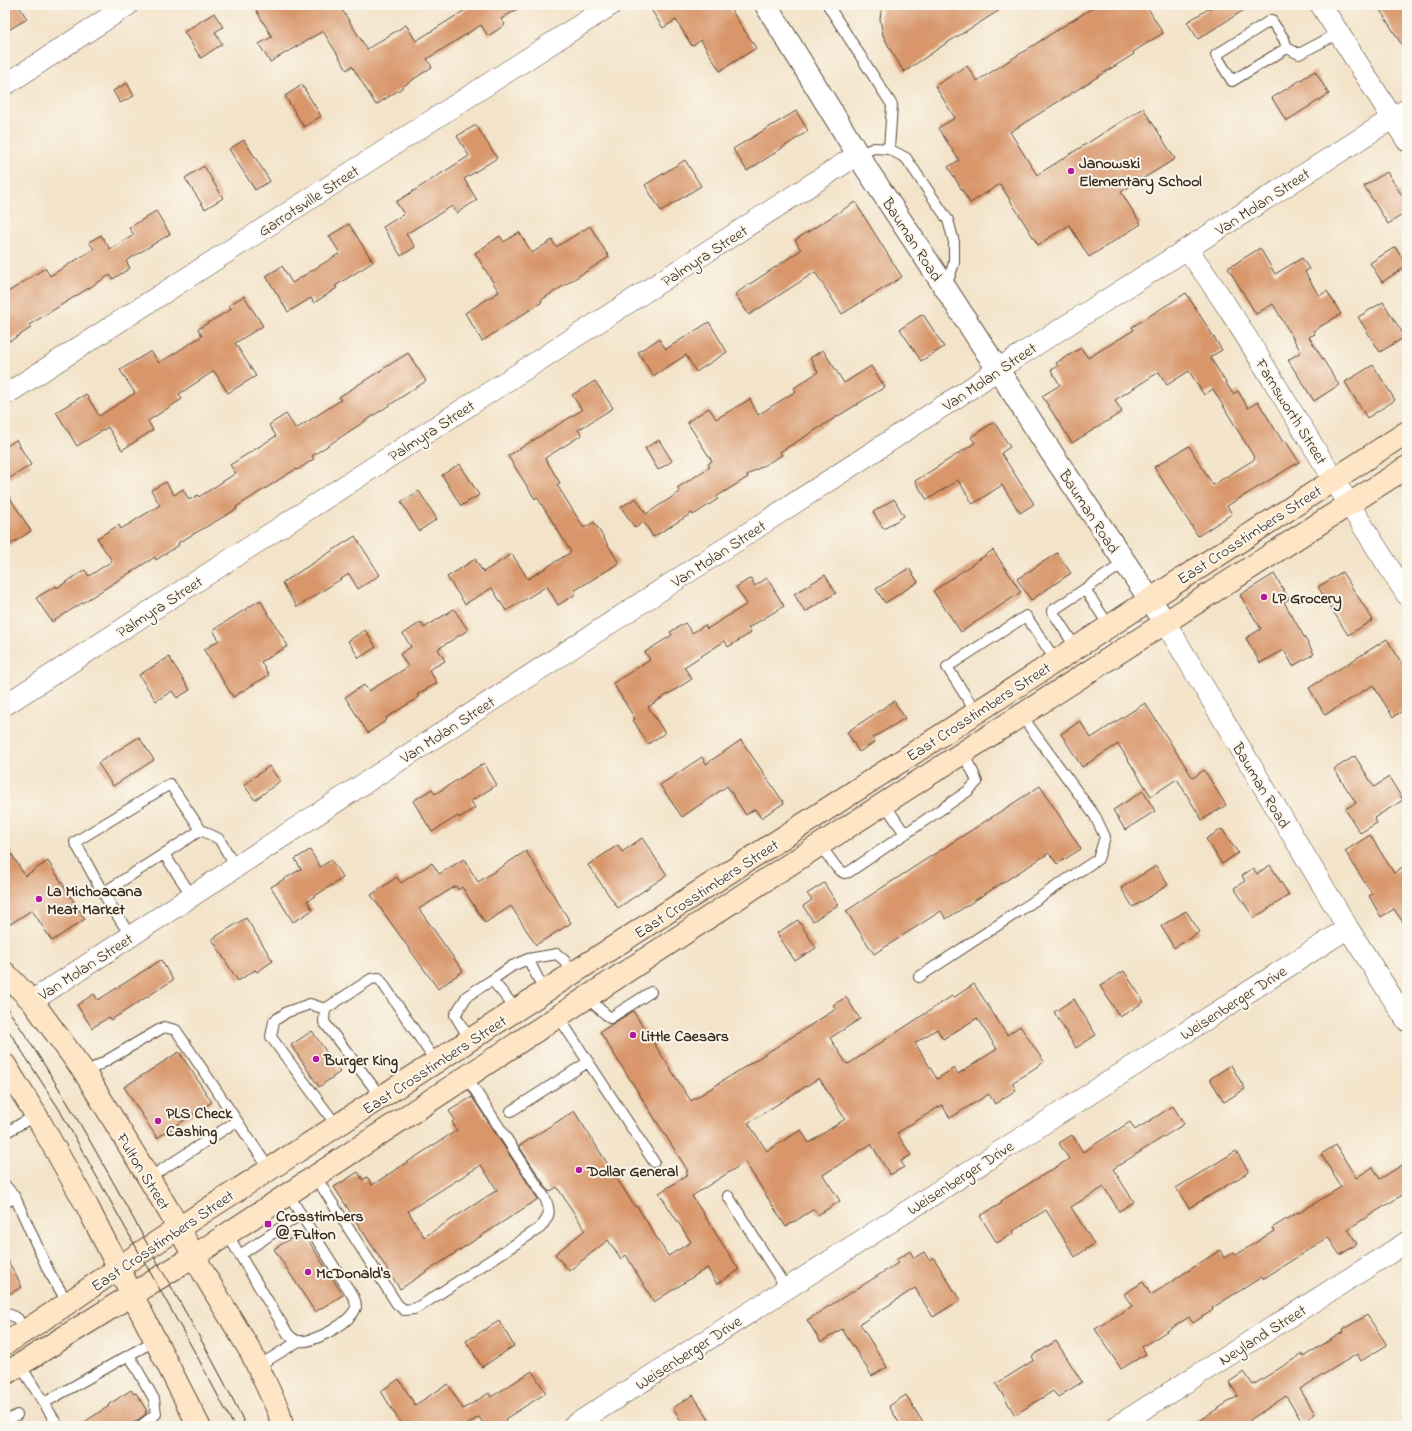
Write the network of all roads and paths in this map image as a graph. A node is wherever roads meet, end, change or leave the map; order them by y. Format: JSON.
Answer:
{"nodes":[{"id":1,"x":128,"y":5,"type":"edge"},
{"id":2,"x":611,"y":5,"type":"edge"},
{"id":3,"x":766,"y":5,"type":"edge"},
{"id":4,"x":1321,"y":5,"type":"edge"},
{"id":5,"x":828,"y":7,"type":"dead end"},
{"id":6,"x":1339,"y":34,"type":"junction"},
{"id":7,"x":1287,"y":48,"type":"junction"},
{"id":8,"x":5,"y":85,"type":"edge"},
{"id":9,"x":1400,"y":113,"type":"edge"},
{"id":10,"x":1407,"y":141,"type":"edge"},
{"id":11,"x":889,"y":149,"type":"junction"},
{"id":12,"x":857,"y":155,"type":"junction"},
{"id":13,"x":1187,"y":249,"type":"junction"},
{"id":14,"x":946,"y":289,"type":"junction"},
{"id":15,"x":998,"y":369,"type":"junction"},
{"id":16,"x":5,"y":395,"type":"edge"},
{"id":17,"x":1407,"y":432,"type":"edge"},
{"id":18,"x":1407,"y":467,"type":"edge"},
{"id":19,"x":1333,"y":479,"type":"junction"},
{"id":20,"x":1349,"y":505,"type":"junction"},
{"id":21,"x":1124,"y":563,"type":"junction"},
{"id":22,"x":1085,"y":589,"type":"junction"},
{"id":23,"x":1407,"y":595,"type":"edge"},
{"id":24,"x":1149,"y":599,"type":"junction"},
{"id":25,"x":1165,"y":622,"type":"junction"},
{"id":26,"x":1110,"y":626,"type":"junction"},
{"id":27,"x":1076,"y":648,"type":"junction"},
{"id":28,"x":1056,"y":661,"type":"junction"},
{"id":29,"x":5,"y":705,"type":"edge"},
{"id":30,"x":976,"y":712,"type":"junction"},
{"id":31,"x":1021,"y":715,"type":"junction"},
{"id":32,"x":947,"y":731,"type":"junction"},
{"id":33,"x":962,"y":754,"type":"junction"},
{"id":34,"x":884,"y":803,"type":"junction"},
{"id":35,"x":201,"y":830,"type":"junction"},
{"id":36,"x":905,"y":834,"type":"junction"},
{"id":37,"x":820,"y":845,"type":"junction"},
{"id":38,"x":761,"y":852,"type":"junction"},
{"id":39,"x":164,"y":854,"type":"junction"},
{"id":40,"x":236,"y":867,"type":"junction"},
{"id":41,"x":773,"y":875,"type":"junction"},
{"id":42,"x":103,"y":893,"type":"junction"},
{"id":43,"x":192,"y":896,"type":"junction"},
{"id":44,"x":1348,"y":928,"type":"junction"},
{"id":45,"x":130,"y":937,"type":"junction"},
{"id":46,"x":528,"y":959,"type":"junction"},
{"id":47,"x":5,"y":973,"type":"edge"},
{"id":48,"x":570,"y":976,"type":"junction"},
{"id":49,"x":919,"y":977,"type":"dead end"},
{"id":50,"x":492,"y":980,"type":"junction"},
{"id":51,"x":545,"y":992,"type":"junction"},
{"id":52,"x":651,"y":992,"type":"dead end"},
{"id":53,"x":586,"y":997,"type":"junction"},
{"id":54,"x":32,"y":1001,"type":"junction"},
{"id":55,"x":326,"y":1009,"type":"junction"},
{"id":56,"x":517,"y":1010,"type":"junction"},
{"id":57,"x":558,"y":1016,"type":"junction"},
{"id":58,"x":1407,"y":1021,"type":"edge"},
{"id":59,"x":470,"y":1040,"type":"junction"},
{"id":60,"x":436,"y":1062,"type":"junction"},
{"id":61,"x":588,"y":1062,"type":"junction"},
{"id":62,"x":5,"y":1065,"type":"edge"},
{"id":63,"x":85,"y":1073,"type":"junction"},
{"id":64,"x":466,"y":1076,"type":"junction"},
{"id":65,"x":381,"y":1097,"type":"junction"},
{"id":66,"x":511,"y":1111,"type":"dead end"},
{"id":67,"x":36,"y":1115,"type":"junction"},
{"id":68,"x":237,"y":1121,"type":"junction"},
{"id":69,"x":396,"y":1122,"type":"junction"},
{"id":70,"x":337,"y":1126,"type":"junction"},
{"id":71,"x":5,"y":1134,"type":"edge"},
{"id":72,"x":654,"y":1162,"type":"dead end"},
{"id":73,"x":270,"y":1170,"type":"junction"},
{"id":74,"x":315,"y":1176,"type":"junction"},
{"id":75,"x":149,"y":1178,"type":"junction"},
{"id":76,"x":6,"y":1186,"type":"edge"},
{"id":77,"x":288,"y":1194,"type":"junction"},
{"id":78,"x":728,"y":1196,"type":"dead end"},
{"id":79,"x":15,"y":1197,"type":"junction"},
{"id":80,"x":5,"y":1203,"type":"edge"},
{"id":81,"x":301,"y":1214,"type":"junction"},
{"id":82,"x":179,"y":1229,"type":"junction"},
{"id":83,"x":227,"y":1234,"type":"junction"},
{"id":84,"x":1407,"y":1242,"type":"edge"},
{"id":85,"x":240,"y":1255,"type":"junction"},
{"id":86,"x":194,"y":1256,"type":"junction"},
{"id":87,"x":118,"y":1268,"type":"junction"},
{"id":88,"x":786,"y":1288,"type":"junction"},
{"id":89,"x":131,"y":1294,"type":"junction"},
{"id":90,"x":68,"y":1303,"type":"junction"},
{"id":91,"x":5,"y":1312,"type":"edge"},
{"id":92,"x":24,"y":1331,"type":"junction"},
{"id":93,"x":154,"y":1341,"type":"junction"},
{"id":94,"x":300,"y":1341,"type":"junction"},
{"id":95,"x":5,"y":1344,"type":"edge"},
{"id":96,"x":129,"y":1355,"type":"junction"},
{"id":97,"x":258,"y":1366,"type":"junction"},
{"id":98,"x":12,"y":1370,"type":"edge"},
{"id":99,"x":44,"y":1403,"type":"junction"},
{"id":100,"x":17,"y":1415,"type":"dead end"},
{"id":101,"x":5,"y":1422,"type":"edge"},
{"id":102,"x":58,"y":1426,"type":"edge"},
{"id":103,"x":141,"y":1426,"type":"edge"},
{"id":104,"x":199,"y":1426,"type":"edge"},
{"id":105,"x":282,"y":1426,"type":"edge"},
{"id":106,"x":573,"y":1426,"type":"edge"},
{"id":107,"x":1117,"y":1426,"type":"edge"}],
"edges":[{"from":1,"to":8,"type":"street"},
{"from":2,"to":16,"type":"street","name":"Garrotsville Street"},
{"from":3,"to":12,"type":"street","name":"Bauman Road"},
{"from":4,"to":6,"type":"street"},
{"from":5,"to":11,"type":"lane"},
{"from":6,"to":7,"type":"lane"},
{"from":6,"to":9,"type":"street"},
{"from":7,"to":7,"type":"lane"},
{"from":9,"to":10,"type":"street"},
{"from":9,"to":13,"type":"street","name":"Van Molan Street"},
{"from":11,"to":12,"type":"lane"},
{"from":11,"to":14,"type":"lane"},
{"from":12,"to":14,"type":"street","name":"Bauman Road"},
{"from":12,"to":29,"type":"street","name":"Palmyra Street"},
{"from":13,"to":15,"type":"street","name":"Van Molan Street"},
{"from":13,"to":19,"type":"street","name":"Farnsworth Street"},
{"from":14,"to":15,"type":"street","name":"Bauman Road"},
{"from":15,"to":21,"type":"street","name":"Bauman Road"},
{"from":15,"to":40,"type":"street","name":"Van Molan Street"},
{"from":17,"to":19,"type":"main road","name":"East Crosstimbers Street"},
{"from":18,"to":20,"type":"main road","name":"East Crosstimbers Street"},
{"from":19,"to":20,"type":"street","name":"Farnsworth Street"},
{"from":19,"to":24,"type":"main road","name":"East Crosstimbers Street"},
{"from":20,"to":23,"type":"street","name":"Farnsworth Street"},
{"from":20,"to":25,"type":"main road","name":"East Crosstimbers Street"},
{"from":21,"to":22,"type":"lane"},
{"from":21,"to":24,"type":"street","name":"Bauman Road"},
{"from":22,"to":26,"type":"lane"},
{"from":22,"to":27,"type":"lane"},
{"from":24,"to":25,"type":"street","name":"Bauman Road"},
{"from":24,"to":26,"type":"main road","name":"East Crosstimbers Street"},
{"from":25,"to":31,"type":"main road","name":"East Crosstimbers Street"},
{"from":25,"to":44,"type":"street","name":"Bauman Road"},
{"from":26,"to":27,"type":"main road","name":"East Crosstimbers Street"},
{"from":27,"to":28,"type":"main road","name":"East Crosstimbers Street"},
{"from":28,"to":30,"type":"main road","name":"East Crosstimbers Street"},
{"from":28,"to":30,"type":"lane"},
{"from":30,"to":32,"type":"main road","name":"East Crosstimbers Street"},
{"from":31,"to":33,"type":"main road","name":"East Crosstimbers Street"},
{"from":31,"to":49,"type":"lane"},
{"from":32,"to":33,"type":"main road"},
{"from":32,"to":38,"type":"main road","name":"East Crosstimbers Street"},
{"from":33,"to":34,"type":"main road","name":"East Crosstimbers Street"},
{"from":33,"to":36,"type":"lane"},
{"from":34,"to":36,"type":"lane"},
{"from":34,"to":37,"type":"main road","name":"East Crosstimbers Street"},
{"from":35,"to":39,"type":"lane"},
{"from":35,"to":40,"type":"lane"},
{"from":35,"to":42,"type":"lane"},
{"from":36,"to":37,"type":"lane"},
{"from":37,"to":41,"type":"main road","name":"East Crosstimbers Street"},
{"from":38,"to":41,"type":"main road"},
{"from":38,"to":48,"type":"main road","name":"East Crosstimbers Street"},
{"from":39,"to":42,"type":"lane"},
{"from":39,"to":43,"type":"lane"},
{"from":40,"to":43,"type":"street","name":"Van Molan Street"},
{"from":41,"to":53,"type":"main road","name":"East Crosstimbers Street"},
{"from":42,"to":45,"type":"lane"},
{"from":43,"to":45,"type":"street","name":"Van Molan Street"},
{"from":44,"to":58,"type":"street","name":"Bauman Road"},
{"from":44,"to":88,"type":"street","name":"Weisenberger Drive"},
{"from":45,"to":54,"type":"street","name":"Van Molan Street"},
{"from":46,"to":48,"type":"lane"},
{"from":46,"to":50,"type":"lane"},
{"from":46,"to":51,"type":"lane"},
{"from":47,"to":54,"type":"main road","name":"Fulton Street"},
{"from":48,"to":51,"type":"main road","name":"East Crosstimbers Street"},
{"from":48,"to":53,"type":"main road"},
{"from":50,"to":56,"type":"lane"},
{"from":50,"to":59,"type":"lane"},
{"from":51,"to":56,"type":"main road","name":"East Crosstimbers Street"},
{"from":52,"to":53,"type":"lane"},
{"from":53,"to":57,"type":"main road","name":"East Crosstimbers Street"},
{"from":54,"to":63,"type":"main road","name":"Fulton Street"},
{"from":55,"to":60,"type":"lane"},
{"from":55,"to":65,"type":"lane"},
{"from":55,"to":70,"type":"lane"},
{"from":56,"to":59,"type":"main road","name":"East Crosstimbers Street"},
{"from":57,"to":61,"type":"lane"},
{"from":57,"to":64,"type":"main road","name":"East Crosstimbers Street"},
{"from":59,"to":60,"type":"main road","name":"East Crosstimbers Street"},
{"from":60,"to":65,"type":"main road","name":"East Crosstimbers Street"},
{"from":61,"to":66,"type":"lane"},
{"from":61,"to":72,"type":"lane"},
{"from":62,"to":67,"type":"main road"},
{"from":63,"to":68,"type":"lane"},
{"from":63,"to":75,"type":"main road","name":"Fulton Street"},
{"from":64,"to":69,"type":"main road","name":"East Crosstimbers Street"},
{"from":64,"to":74,"type":"lane"},
{"from":65,"to":69,"type":"main road"},
{"from":65,"to":70,"type":"main road","name":"East Crosstimbers Street"},
{"from":67,"to":71,"type":"lane"},
{"from":67,"to":87,"type":"main road"},
{"from":68,"to":73,"type":"lane"},
{"from":68,"to":75,"type":"lane"},
{"from":69,"to":74,"type":"main road","name":"East Crosstimbers Street"},
{"from":70,"to":73,"type":"main road","name":"East Crosstimbers Street"},
{"from":73,"to":82,"type":"main road","name":"East Crosstimbers Street"},
{"from":74,"to":77,"type":"main road","name":"East Crosstimbers Street"},
{"from":75,"to":82,"type":"main road","name":"Fulton Street"},
{"from":76,"to":79,"type":"lane"},
{"from":77,"to":81,"type":"lane"},
{"from":77,"to":83,"type":"main road","name":"East Crosstimbers Street"},
{"from":78,"to":88,"type":"lane"},
{"from":79,"to":80,"type":"lane"},
{"from":79,"to":90,"type":"lane"},
{"from":81,"to":85,"type":"lane"},
{"from":81,"to":94,"type":"lane"},
{"from":82,"to":86,"type":"main road","name":"Fulton Street"},
{"from":82,"to":87,"type":"main road","name":"East Crosstimbers Street"},
{"from":83,"to":85,"type":"lane"},
{"from":83,"to":86,"type":"main road","name":"East Crosstimbers Street"},
{"from":84,"to":107,"type":"street","name":"Neyland Street"},
{"from":85,"to":94,"type":"lane"},
{"from":86,"to":89,"type":"main road","name":"East Crosstimbers Street"},
{"from":86,"to":97,"type":"main road","name":"Fulton Street"},
{"from":87,"to":89,"type":"main road"},
{"from":87,"to":90,"type":"main road","name":"East Crosstimbers Street"},
{"from":88,"to":106,"type":"street","name":"Weisenberger Drive"},
{"from":89,"to":93,"type":"main road"},
{"from":89,"to":98,"type":"main road","name":"East Crosstimbers Street"},
{"from":90,"to":92,"type":"main road","name":"East Crosstimbers Street"},
{"from":91,"to":92,"type":"lane"},
{"from":92,"to":95,"type":"main road","name":"East Crosstimbers Street"},
{"from":93,"to":96,"type":"lane"},
{"from":93,"to":104,"type":"main road"},
{"from":94,"to":97,"type":"lane"},
{"from":96,"to":99,"type":"lane"},
{"from":96,"to":103,"type":"lane"},
{"from":97,"to":105,"type":"main road","name":"Fulton Street"},
{"from":98,"to":99,"type":"lane"},
{"from":99,"to":102,"type":"lane"},
{"from":100,"to":101,"type":"lane"}]}
